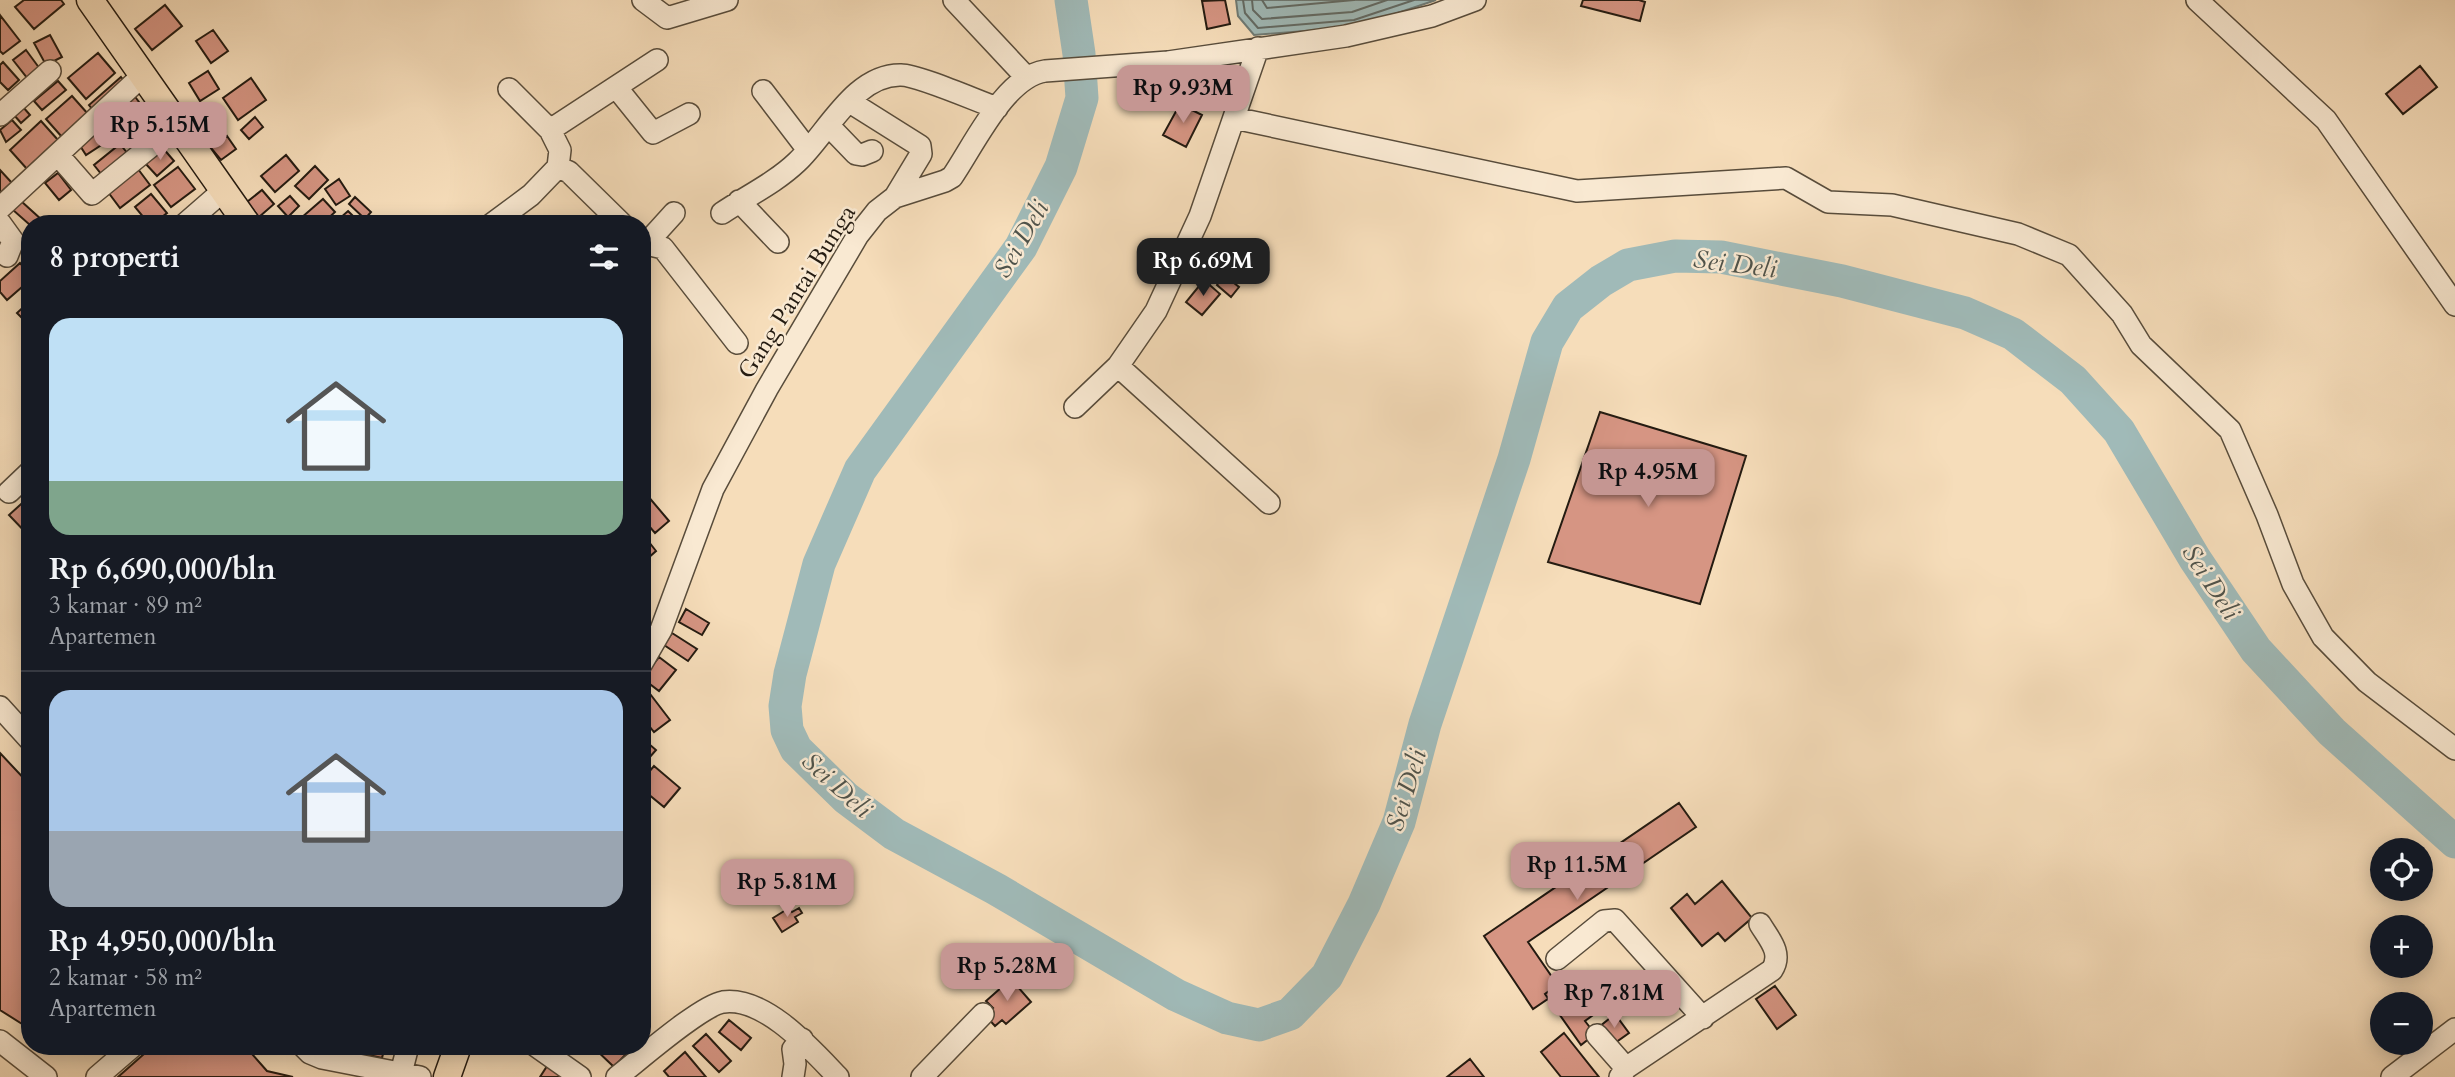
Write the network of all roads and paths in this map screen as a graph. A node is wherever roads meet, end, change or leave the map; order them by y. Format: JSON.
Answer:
{"nodes":[{"id":1,"x":90,"y":0,"type":"edge"},
{"id":2,"x":643,"y":0,"type":"edge"},
{"id":3,"x":727,"y":0,"type":"edge"},
{"id":4,"x":954,"y":0,"type":"edge"},
{"id":5,"x":1475,"y":0,"type":"edge"},
{"id":6,"x":2197,"y":0,"type":"edge"},
{"id":7,"x":1258,"y":48,"type":"junction"},
{"id":8,"x":657,"y":60,"type":"dead end"},
{"id":9,"x":50,"y":71,"type":"dead end"},
{"id":10,"x":1035,"y":74,"type":"junction"},
{"id":11,"x":142,"y":76,"type":"junction"},
{"id":12,"x":616,"y":87,"type":"junction"},
{"id":13,"x":509,"y":89,"type":"dead end"},
{"id":14,"x":763,"y":91,"type":"dead end"},
{"id":15,"x":850,"y":102,"type":"junction"},
{"id":16,"x":997,"y":108,"type":"junction"},
{"id":17,"x":689,"y":114,"type":"dead end"},
{"id":18,"x":0,"y":115,"type":"edge"},
{"id":19,"x":1234,"y":118,"type":"junction"},
{"id":20,"x":177,"y":125,"type":"junction"},
{"id":21,"x":829,"y":126,"type":"junction"},
{"id":22,"x":550,"y":130,"type":"junction"},
{"id":23,"x":808,"y":150,"type":"junction"},
{"id":24,"x":872,"y":151,"type":"dead end"},
{"id":25,"x":58,"y":155,"type":"junction"},
{"id":26,"x":558,"y":167,"type":"junction"},
{"id":27,"x":224,"y":190,"type":"junction"},
{"id":28,"x":895,"y":197,"type":"junction"},
{"id":29,"x":0,"y":208,"type":"edge"},
{"id":30,"x":674,"y":213,"type":"dead end"},
{"id":31,"x":195,"y":215,"type":"edge"},
{"id":32,"x":241,"y":215,"type":"edge"},
{"id":33,"x":514,"y":215,"type":"edge"},
{"id":34,"x":613,"y":215,"type":"edge"},
{"id":35,"x":0,"y":223,"type":"edge"},
{"id":36,"x":651,"y":237,"type":"edge"},
{"id":37,"x":778,"y":242,"type":"dead end"},
{"id":38,"x":651,"y":245,"type":"edge"},
{"id":39,"x":7,"y":256,"type":"dead end"},
{"id":40,"x":2455,"y":305,"type":"edge"},
{"id":41,"x":737,"y":343,"type":"dead end"},
{"id":42,"x":1118,"y":366,"type":"junction"},
{"id":43,"x":1075,"y":407,"type":"dead end"},
{"id":44,"x":21,"y":481,"type":"edge"},
{"id":45,"x":9,"y":492,"type":"dead end"},
{"id":46,"x":1269,"y":503,"type":"dead end"},
{"id":47,"x":651,"y":632,"type":"edge"},
{"id":48,"x":0,"y":707,"type":"edge"},
{"id":49,"x":21,"y":730,"type":"edge"},
{"id":50,"x":2455,"y":749,"type":"edge"},
{"id":51,"x":1760,"y":924,"type":"dead end"},
{"id":52,"x":1557,"y":959,"type":"dead end"},
{"id":53,"x":984,"y":1014,"type":"dead end"},
{"id":54,"x":1703,"y":1018,"type":"junction"},
{"id":55,"x":2455,"y":1029,"type":"edge"},
{"id":56,"x":1597,"y":1035,"type":"dead end"},
{"id":57,"x":802,"y":1040,"type":"junction"},
{"id":58,"x":0,"y":1041,"type":"edge"},
{"id":59,"x":651,"y":1051,"type":"edge"},
{"id":60,"x":122,"y":1055,"type":"edge"},
{"id":61,"x":317,"y":1055,"type":"edge"},
{"id":62,"x":408,"y":1055,"type":"edge"},
{"id":63,"x":455,"y":1055,"type":"edge"},
{"id":64,"x":549,"y":1055,"type":"edge"},
{"id":65,"x":646,"y":1055,"type":"edge"},
{"id":66,"x":1623,"y":1073,"type":"edge"},
{"id":67,"x":407,"y":1076,"type":"edge"},
{"id":68,"x":46,"y":1077,"type":"edge"},
{"id":69,"x":97,"y":1077,"type":"edge"},
{"id":70,"x":447,"y":1077,"type":"edge"},
{"id":71,"x":580,"y":1077,"type":"edge"},
{"id":72,"x":617,"y":1077,"type":"edge"},
{"id":73,"x":793,"y":1077,"type":"edge"},
{"id":74,"x":838,"y":1077,"type":"edge"},
{"id":75,"x":922,"y":1077,"type":"edge"},
{"id":76,"x":2392,"y":1077,"type":"edge"}],
"edges":[{"from":1,"to":11,"type":"main road"},
{"from":2,"to":3,"type":"street"},
{"from":4,"to":10,"type":"street"},
{"from":5,"to":7,"type":"street"},
{"from":6,"to":40,"type":"street"},
{"from":7,"to":10,"type":"street"},
{"from":7,"to":19,"type":"street"},
{"from":8,"to":12,"type":"street"},
{"from":9,"to":18,"type":"street"},
{"from":10,"to":16,"type":"street","name":"Gang Pantai Bunga"},
{"from":11,"to":20,"type":"main road"},
{"from":11,"to":25,"type":"street"},
{"from":12,"to":17,"type":"street"},
{"from":12,"to":22,"type":"street"},
{"from":13,"to":22,"type":"street"},
{"from":14,"to":23,"type":"street"},
{"from":15,"to":16,"type":"street"},
{"from":15,"to":21,"type":"street"},
{"from":15,"to":28,"type":"street"},
{"from":16,"to":28,"type":"street","name":"Gang Pantai Bunga"},
{"from":19,"to":42,"type":"street"},
{"from":19,"to":50,"type":"street"},
{"from":20,"to":25,"type":"street"},
{"from":20,"to":27,"type":"main road"},
{"from":21,"to":23,"type":"street"},
{"from":21,"to":24,"type":"street"},
{"from":22,"to":26,"type":"street"},
{"from":23,"to":37,"type":"street"},
{"from":25,"to":29,"type":"street"},
{"from":26,"to":33,"type":"street"},
{"from":26,"to":34,"type":"street"},
{"from":27,"to":31,"type":"street"},
{"from":27,"to":32,"type":"main road"},
{"from":28,"to":47,"type":"street","name":"Gang Pantai Bunga"},
{"from":30,"to":36,"type":"street"},
{"from":35,"to":39,"type":"street"},
{"from":38,"to":41,"type":"street"},
{"from":42,"to":43,"type":"street"},
{"from":42,"to":46,"type":"street"},
{"from":44,"to":45,"type":"street"},
{"from":48,"to":49,"type":"street"},
{"from":51,"to":54,"type":"street"},
{"from":52,"to":54,"type":"street"},
{"from":53,"to":75,"type":"street"},
{"from":54,"to":66,"type":"street"},
{"from":55,"to":76,"type":"street"},
{"from":56,"to":66,"type":"street"},
{"from":57,"to":59,"type":"street"},
{"from":57,"to":73,"type":"street"},
{"from":57,"to":74,"type":"street"},
{"from":58,"to":68,"type":"street"},
{"from":60,"to":69,"type":"street"},
{"from":61,"to":67,"type":"street"},
{"from":62,"to":67,"type":"street"},
{"from":63,"to":70,"type":"main road"},
{"from":64,"to":71,"type":"street"},
{"from":65,"to":72,"type":"street"}]}
